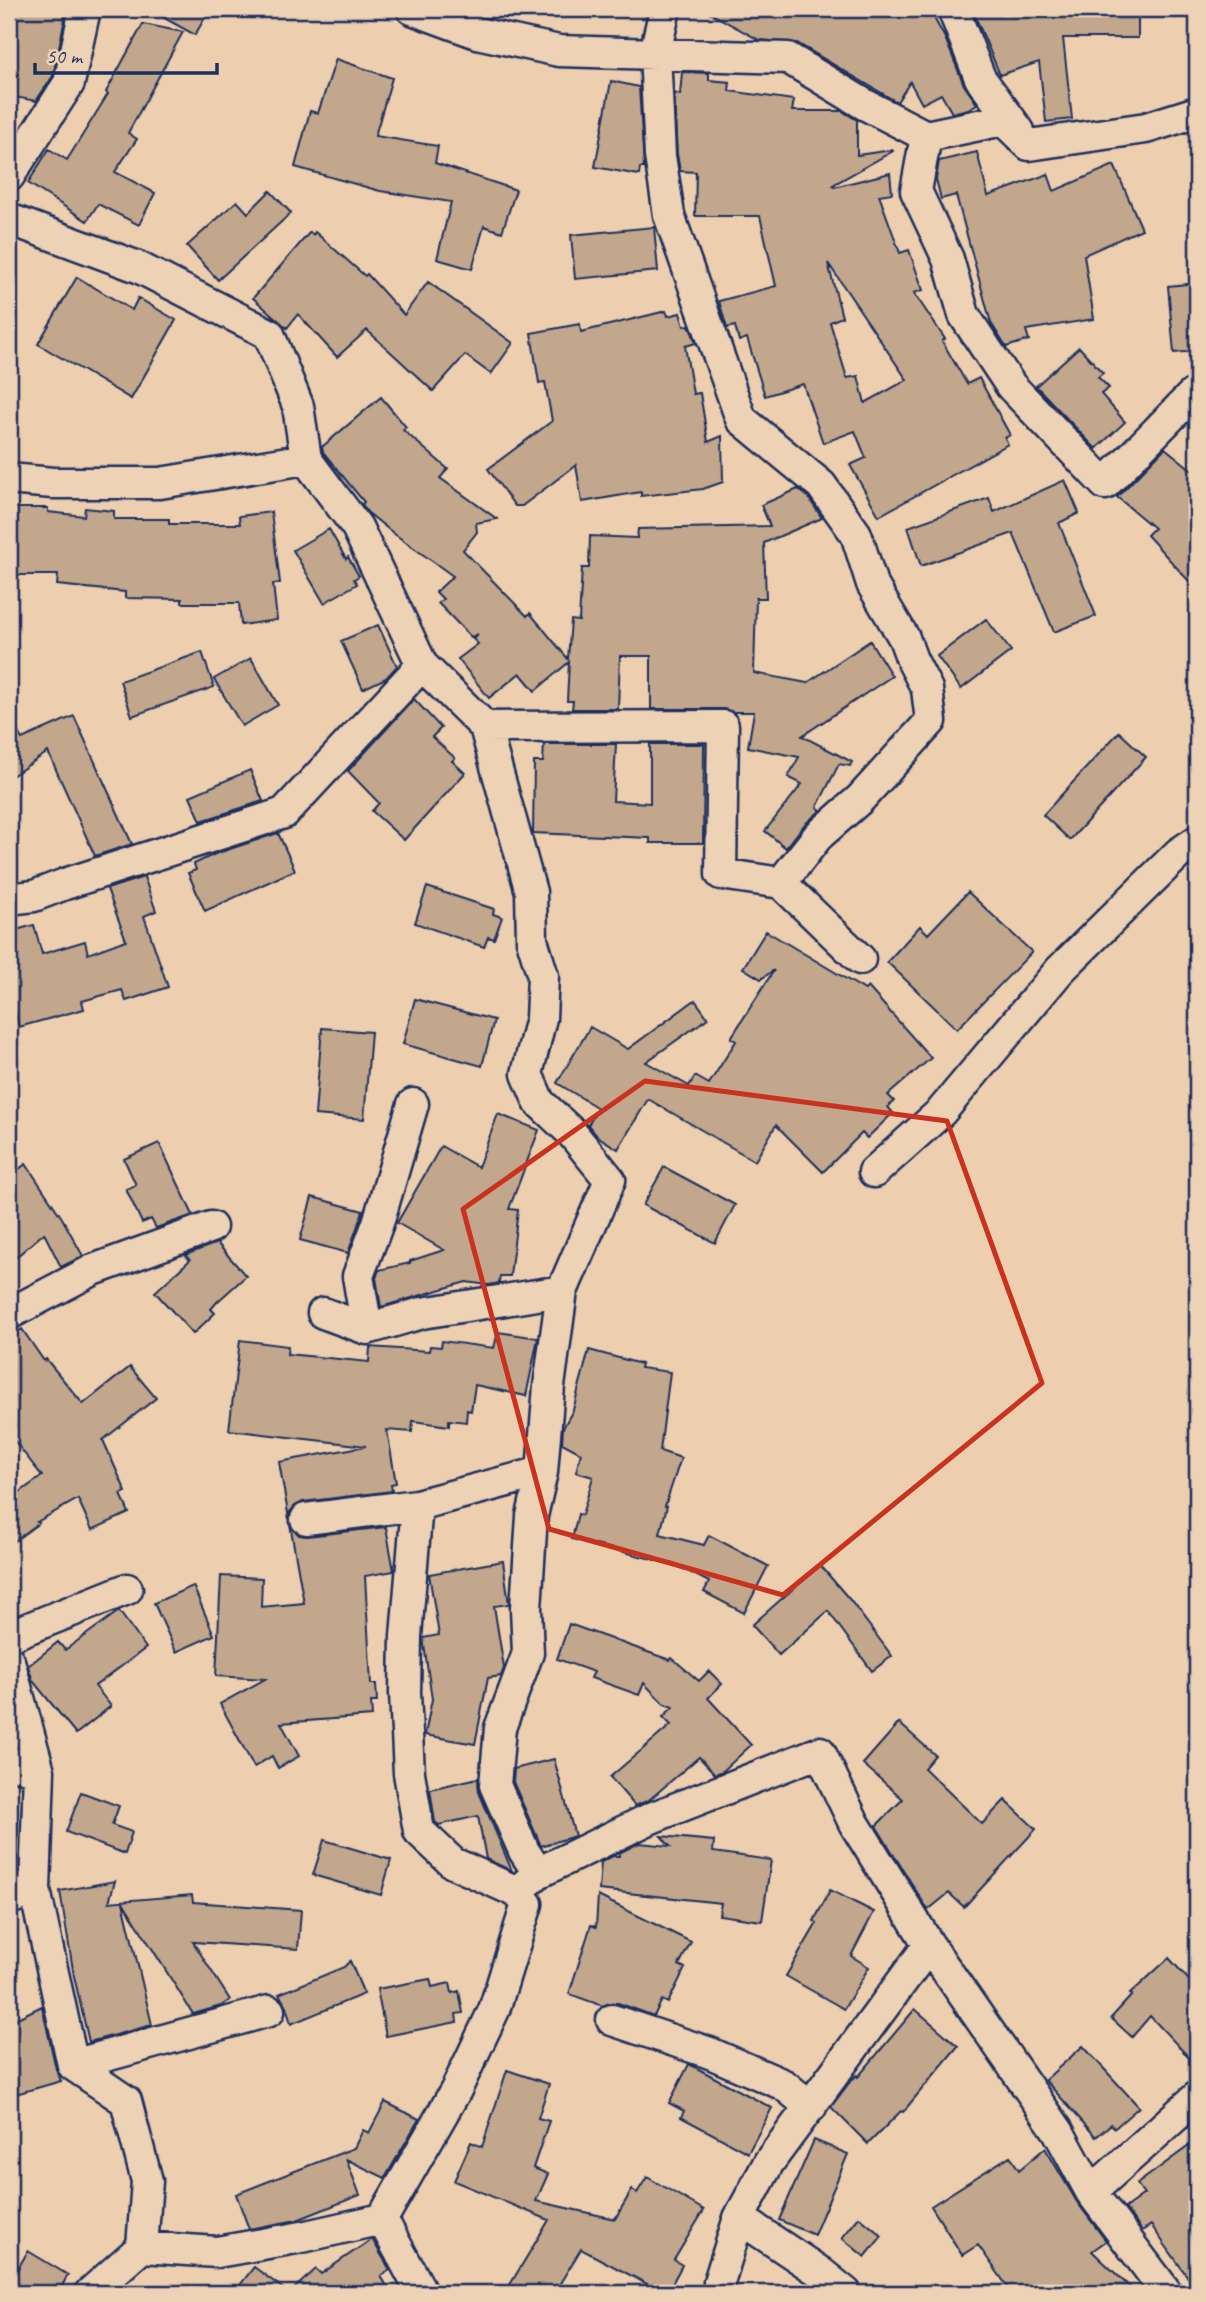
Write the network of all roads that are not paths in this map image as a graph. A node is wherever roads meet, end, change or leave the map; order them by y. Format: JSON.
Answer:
{"nodes":[{"id":1,"x":85,"y":9,"type":"edge"},
{"id":2,"x":412,"y":9,"type":"edge"},
{"id":3,"x":665,"y":9,"type":"edge"},
{"id":4,"x":953,"y":9,"type":"edge"},
{"id":5,"x":655,"y":53,"type":"junction"},
{"id":6,"x":1197,"y":112,"type":"edge"},
{"id":7,"x":926,"y":136,"type":"junction"},
{"id":8,"x":1029,"y":145,"type":"junction"},
{"id":9,"x":9,"y":176,"type":"edge"},
{"id":10,"x":9,"y":219,"type":"edge"},
{"id":11,"x":1196,"y":394,"type":"edge"},
{"id":12,"x":306,"y":459,"type":"junction"},
{"id":13,"x":9,"y":479,"type":"edge"},
{"id":14,"x":422,"y":665,"type":"junction"},
{"id":15,"x":485,"y":727,"type":"junction"},
{"id":16,"x":1197,"y":841,"type":"edge"},
{"id":17,"x":781,"y":883,"type":"junction"},
{"id":18,"x":9,"y":899,"type":"edge"},
{"id":19,"x":860,"y":959,"type":"dead end"},
{"id":20,"x":413,"y":1104,"type":"dead end"},
{"id":21,"x":874,"y":1172,"type":"dead end"},
{"id":22,"x":211,"y":1227,"type":"dead end"},
{"id":23,"x":562,"y":1291,"type":"junction"},
{"id":24,"x":323,"y":1313,"type":"dead end"},
{"id":25,"x":9,"y":1314,"type":"edge"},
{"id":26,"x":367,"y":1329,"type":"junction"},
{"id":27,"x":542,"y":1472,"type":"junction"},
{"id":28,"x":418,"y":1505,"type":"junction"},
{"id":29,"x":306,"y":1519,"type":"dead end"},
{"id":30,"x":127,"y":1589,"type":"dead end"},
{"id":31,"x":9,"y":1636,"type":"edge"},
{"id":32,"x":9,"y":1661,"type":"edge"},
{"id":33,"x":9,"y":1762,"type":"edge"},
{"id":34,"x":39,"y":1771,"type":"junction"},
{"id":35,"x":527,"y":1883,"type":"junction"},
{"id":36,"x":22,"y":1895,"type":"edge"},
{"id":37,"x":929,"y":1945,"type":"junction"},
{"id":38,"x":269,"y":2011,"type":"dead end"},
{"id":39,"x":612,"y":2020,"type":"dead end"},
{"id":40,"x":73,"y":2065,"type":"junction"},
{"id":41,"x":1196,"y":2100,"type":"edge"},
{"id":42,"x":811,"y":2107,"type":"junction"},
{"id":43,"x":1091,"y":2192,"type":"junction"},
{"id":44,"x":739,"y":2218,"type":"junction"},
{"id":45,"x":382,"y":2219,"type":"junction"},
{"id":46,"x":142,"y":2247,"type":"junction"},
{"id":47,"x":90,"y":2293,"type":"edge"},
{"id":48,"x":422,"y":2293,"type":"edge"},
{"id":49,"x":719,"y":2293,"type":"edge"},
{"id":50,"x":846,"y":2293,"type":"edge"},
{"id":51,"x":1167,"y":2293,"type":"edge"}],
"edges":[{"from":1,"to":9,"type":"street"},
{"from":2,"to":5,"type":"street"},
{"from":3,"to":5,"type":"street"},
{"from":4,"to":8,"type":"street"},
{"from":5,"to":7,"type":"street"},
{"from":5,"to":17,"type":"street"},
{"from":6,"to":8,"type":"street"},
{"from":7,"to":8,"type":"street"},
{"from":7,"to":11,"type":"street"},
{"from":10,"to":12,"type":"street"},
{"from":12,"to":13,"type":"street"},
{"from":12,"to":14,"type":"street"},
{"from":14,"to":15,"type":"street"},
{"from":14,"to":18,"type":"street"},
{"from":15,"to":17,"type":"street"},
{"from":15,"to":23,"type":"street"},
{"from":16,"to":21,"type":"street"},
{"from":17,"to":19,"type":"street"},
{"from":20,"to":26,"type":"street"},
{"from":22,"to":25,"type":"street"},
{"from":23,"to":26,"type":"street"},
{"from":23,"to":27,"type":"street"},
{"from":24,"to":26,"type":"street"},
{"from":27,"to":28,"type":"street"},
{"from":27,"to":35,"type":"street"},
{"from":28,"to":29,"type":"street"},
{"from":28,"to":35,"type":"street"},
{"from":30,"to":31,"type":"street"},
{"from":32,"to":34,"type":"street"},
{"from":33,"to":34,"type":"street"},
{"from":34,"to":36,"type":"street"},
{"from":35,"to":37,"type":"street"},
{"from":35,"to":45,"type":"street"},
{"from":36,"to":40,"type":"street"},
{"from":37,"to":42,"type":"street"},
{"from":37,"to":43,"type":"street"},
{"from":38,"to":40,"type":"street"},
{"from":39,"to":42,"type":"street"},
{"from":40,"to":46,"type":"street"},
{"from":41,"to":43,"type":"street"},
{"from":42,"to":44,"type":"street"},
{"from":43,"to":51,"type":"street"},
{"from":44,"to":49,"type":"street"},
{"from":44,"to":50,"type":"street"},
{"from":45,"to":46,"type":"street"},
{"from":45,"to":48,"type":"street"},
{"from":46,"to":47,"type":"street"}]}
